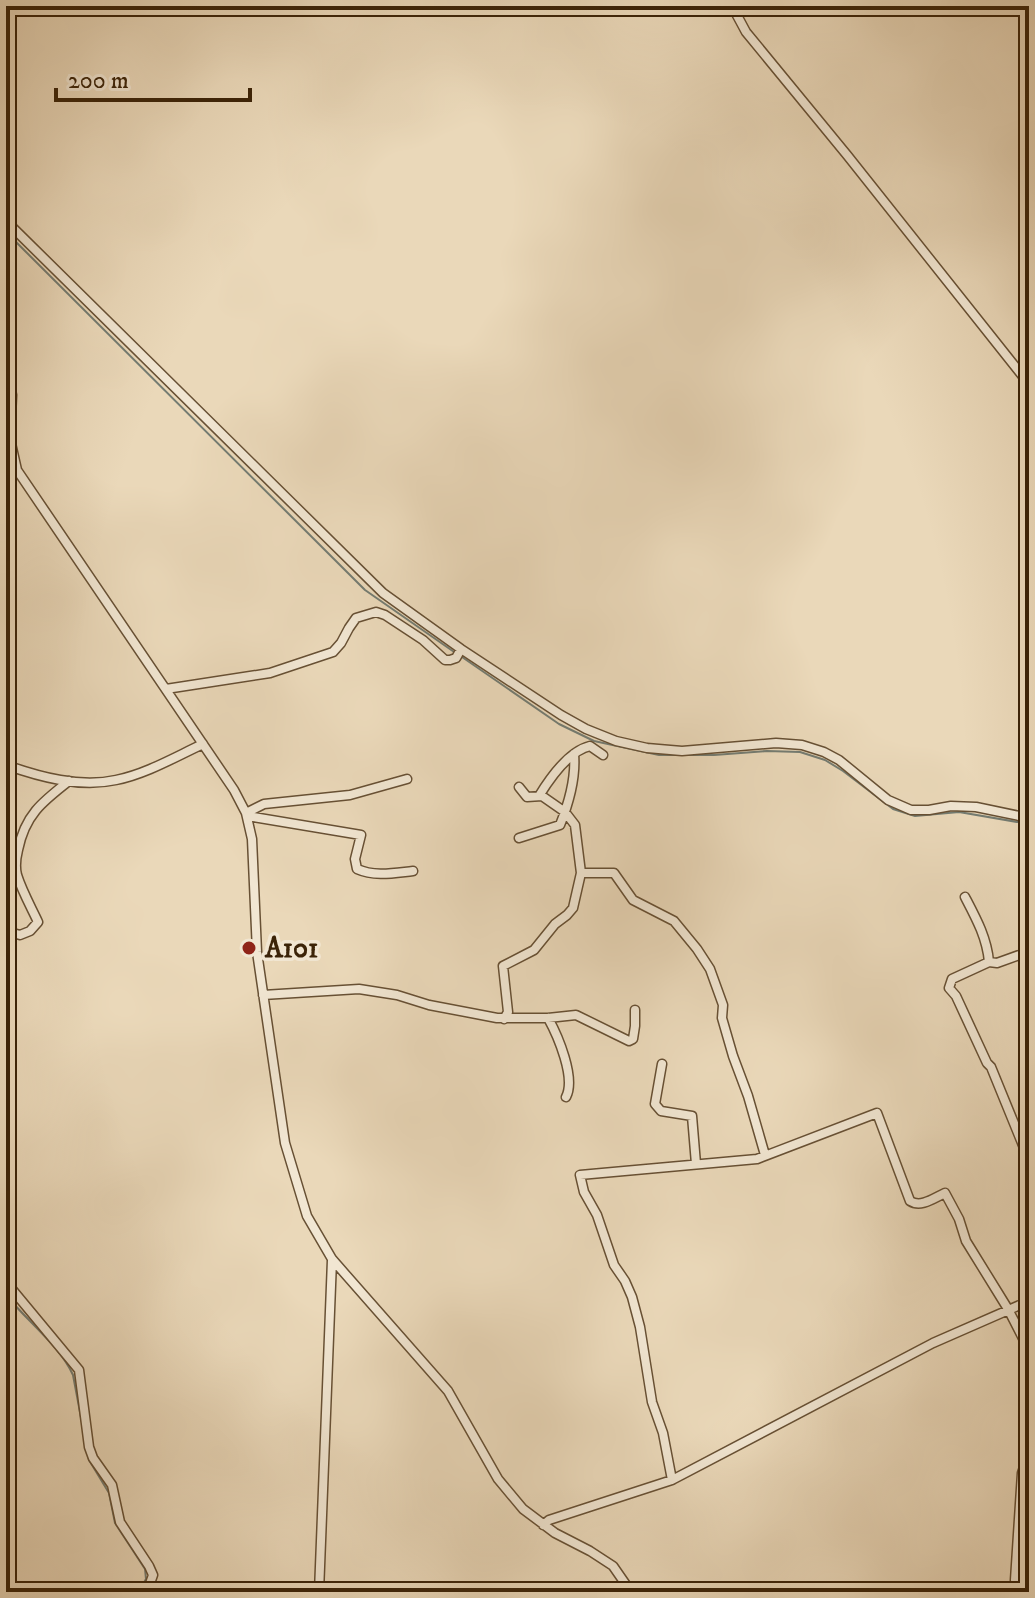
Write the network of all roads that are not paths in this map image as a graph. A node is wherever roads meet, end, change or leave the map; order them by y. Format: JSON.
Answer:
{"nodes":[{"id":1,"x":24,"y":6,"type":"edge"},
{"id":2,"x":732,"y":6,"type":"edge"},
{"id":3,"x":6,"y":12,"type":"edge"},
{"id":4,"x":6,"y":221,"type":"edge"},
{"id":5,"x":6,"y":365,"type":"edge"},
{"id":6,"x":1029,"y":384,"type":"edge"},
{"id":7,"x":459,"y":653,"type":"junction"},
{"id":8,"x":166,"y":689,"type":"junction"},
{"id":9,"x":203,"y":744,"type":"junction"},
{"id":10,"x":574,"y":754,"type":"junction"},
{"id":11,"x":603,"y":755,"type":"dead end"},
{"id":12,"x":6,"y":765,"type":"edge"},
{"id":13,"x":407,"y":779,"type":"dead end"},
{"id":14,"x":69,"y":781,"type":"junction"},
{"id":15,"x":519,"y":787,"type":"dead end"},
{"id":16,"x":539,"y":796,"type":"junction"},
{"id":17,"x":565,"y":812,"type":"junction"},
{"id":18,"x":247,"y":815,"type":"junction"},
{"id":19,"x":1029,"y":818,"type":"edge"},
{"id":20,"x":519,"y":838,"type":"dead end"},
{"id":21,"x":413,"y":871,"type":"dead end"},
{"id":22,"x":581,"y":873,"type":"junction"},
{"id":23,"x":965,"y":897,"type":"dead end"},
{"id":24,"x":6,"y":931,"type":"edge"},
{"id":25,"x":1029,"y":938,"type":"edge"},
{"id":26,"x":989,"y":962,"type":"junction"},
{"id":27,"x":263,"y":995,"type":"junction"},
{"id":28,"x":635,"y":1010,"type":"dead end"},
{"id":29,"x":548,"y":1018,"type":"junction"},
{"id":30,"x":504,"y":1019,"type":"junction"},
{"id":31,"x":662,"y":1064,"type":"dead end"},
{"id":32,"x":566,"y":1097,"type":"dead end"},
{"id":33,"x":765,"y":1155,"type":"junction"},
{"id":34,"x":1029,"y":1160,"type":"edge"},
{"id":35,"x":696,"y":1164,"type":"junction"},
{"id":36,"x":332,"y":1259,"type":"junction"},
{"id":37,"x":6,"y":1282,"type":"edge"},
{"id":38,"x":1029,"y":1301,"type":"edge"},
{"id":39,"x":1008,"y":1309,"type":"junction"},
{"id":40,"x":1029,"y":1350,"type":"edge"},
{"id":41,"x":1029,"y":1453,"type":"edge"},
{"id":42,"x":672,"y":1480,"type":"junction"},
{"id":43,"x":543,"y":1525,"type":"junction"},
{"id":44,"x":147,"y":1592,"type":"edge"},
{"id":45,"x":319,"y":1592,"type":"edge"},
{"id":46,"x":631,"y":1592,"type":"edge"},
{"id":47,"x":1018,"y":1592,"type":"edge"}],
"edges":[{"from":1,"to":3,"type":"street"},
{"from":2,"to":6,"type":"street"},
{"from":4,"to":7,"type":"street"},
{"from":5,"to":8,"type":"street"},
{"from":7,"to":8,"type":"street"},
{"from":7,"to":19,"type":"street"},
{"from":8,"to":9,"type":"street"},
{"from":9,"to":14,"type":"street"},
{"from":9,"to":18,"type":"street"},
{"from":10,"to":11,"type":"street"},
{"from":10,"to":16,"type":"street"},
{"from":10,"to":17,"type":"street"},
{"from":12,"to":14,"type":"street"},
{"from":13,"to":18,"type":"street"},
{"from":14,"to":24,"type":"street"},
{"from":15,"to":16,"type":"street"},
{"from":16,"to":17,"type":"street"},
{"from":17,"to":20,"type":"street"},
{"from":17,"to":22,"type":"street"},
{"from":18,"to":21,"type":"street"},
{"from":18,"to":27,"type":"street"},
{"from":22,"to":30,"type":"street"},
{"from":22,"to":33,"type":"street"},
{"from":23,"to":26,"type":"street"},
{"from":25,"to":26,"type":"street"},
{"from":26,"to":34,"type":"street"},
{"from":27,"to":30,"type":"street"},
{"from":27,"to":36,"type":"street"},
{"from":28,"to":29,"type":"street"},
{"from":29,"to":30,"type":"street"},
{"from":29,"to":32,"type":"street"},
{"from":31,"to":35,"type":"street"},
{"from":33,"to":35,"type":"street"},
{"from":33,"to":39,"type":"street"},
{"from":35,"to":42,"type":"street"},
{"from":36,"to":43,"type":"street"},
{"from":36,"to":45,"type":"street"},
{"from":37,"to":44,"type":"street"},
{"from":38,"to":39,"type":"street"},
{"from":39,"to":40,"type":"street"},
{"from":39,"to":42,"type":"street"},
{"from":41,"to":47,"type":"street"},
{"from":42,"to":43,"type":"street"},
{"from":43,"to":46,"type":"street"}]}
